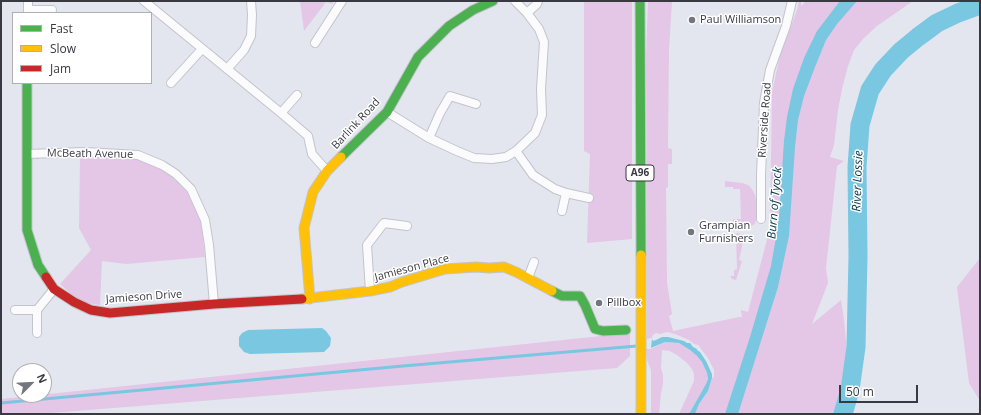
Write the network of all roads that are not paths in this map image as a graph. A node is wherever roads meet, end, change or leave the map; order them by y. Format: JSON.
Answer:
{"nodes":[{"id":1,"x":28,"y":1,"type":"edge"},
{"id":2,"x":144,"y":1,"type":"edge"},
{"id":3,"x":250,"y":1,"type":"edge"},
{"id":4,"x":342,"y":1,"type":"edge"},
{"id":5,"x":493,"y":1,"type":"edge"},
{"id":6,"x":514,"y":1,"type":"edge"},
{"id":7,"x":538,"y":1,"type":"edge"},
{"id":8,"x":640,"y":1,"type":"edge"},
{"id":9,"x":792,"y":1,"type":"edge"},
{"id":10,"x":52,"y":10,"type":"dead end"},
{"id":11,"x":28,"y":11,"type":"edge"},
{"id":12,"x":527,"y":13,"type":"junction"},
{"id":13,"x":315,"y":43,"type":"dead end"},
{"id":14,"x":202,"y":49,"type":"junction"},
{"id":15,"x":227,"y":69,"type":"junction"},
{"id":16,"x":171,"y":83,"type":"dead end"},
{"id":17,"x":28,"y":84,"type":"edge"},
{"id":18,"x":297,"y":94,"type":"dead end"},
{"id":19,"x":476,"y":104,"type":"dead end"},
{"id":20,"x":387,"y":112,"type":"junction"},
{"id":21,"x":281,"y":113,"type":"junction"},
{"id":22,"x":429,"y":138,"type":"junction"},
{"id":23,"x":516,"y":151,"type":"junction"},
{"id":24,"x":27,"y":154,"type":"junction"},
{"id":25,"x":327,"y":171,"type":"junction"},
{"id":26,"x":566,"y":193,"type":"junction"},
{"id":27,"x":589,"y":198,"type":"dead end"},
{"id":28,"x":562,"y":211,"type":"dead end"},
{"id":29,"x":761,"y":219,"type":"dead end"},
{"id":30,"x":407,"y":226,"type":"dead end"},
{"id":31,"x":534,"y":262,"type":"dead end"},
{"id":32,"x":528,"y":278,"type":"junction"},
{"id":33,"x":54,"y":289,"type":"junction"},
{"id":34,"x":370,"y":291,"type":"junction"},
{"id":35,"x":310,"y":299,"type":"junction"},
{"id":36,"x":214,"y":304,"type":"junction"},
{"id":37,"x":14,"y":310,"type":"dead end"},
{"id":38,"x":37,"y":310,"type":"junction"},
{"id":39,"x":626,"y":330,"type":"dead end"},
{"id":40,"x":37,"y":333,"type":"dead end"},
{"id":41,"x":641,"y":414,"type":"edge"}],
"edges":[{"from":1,"to":11,"type":"street"},
{"from":2,"to":14,"type":"street"},
{"from":3,"to":15,"type":"street"},
{"from":4,"to":13,"type":"street"},
{"from":5,"to":20,"type":"main road","name":"Barlink Road"},
{"from":6,"to":12,"type":"street"},
{"from":7,"to":12,"type":"street"},
{"from":8,"to":41,"type":"main road","number":"A96"},
{"from":9,"to":29,"type":"street","name":"Riverside Road"},
{"from":10,"to":11,"type":"street"},
{"from":12,"to":23,"type":"street"},
{"from":14,"to":15,"type":"street"},
{"from":14,"to":16,"type":"street"},
{"from":15,"to":21,"type":"street"},
{"from":17,"to":24,"type":"main road","name":"Jamieson Drive"},
{"from":18,"to":21,"type":"street"},
{"from":19,"to":22,"type":"street"},
{"from":20,"to":22,"type":"street"},
{"from":20,"to":25,"type":"main road","name":"Barlink Road"},
{"from":21,"to":25,"type":"street"},
{"from":22,"to":23,"type":"street"},
{"from":23,"to":26,"type":"street"},
{"from":24,"to":33,"type":"main road","name":"Jamieson Drive"},
{"from":24,"to":36,"type":"street","name":"McBeath Avenue"},
{"from":25,"to":35,"type":"main road","name":"Barlink Road"},
{"from":26,"to":27,"type":"street"},
{"from":26,"to":28,"type":"street"},
{"from":30,"to":34,"type":"street"},
{"from":31,"to":32,"type":"street"},
{"from":32,"to":34,"type":"main road","name":"Jamieson Place"},
{"from":32,"to":39,"type":"main road","name":"Jamieson Place"},
{"from":33,"to":36,"type":"main road","name":"Jamieson Drive"},
{"from":33,"to":38,"type":"street"},
{"from":34,"to":35,"type":"main road","name":"Jamieson Place"},
{"from":35,"to":36,"type":"main road","name":"Jamieson Drive"},
{"from":37,"to":38,"type":"street"},
{"from":38,"to":40,"type":"street"}]}
